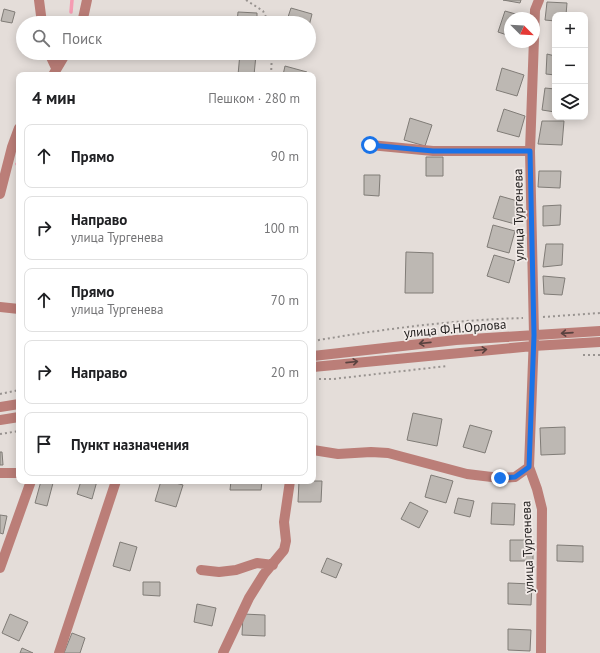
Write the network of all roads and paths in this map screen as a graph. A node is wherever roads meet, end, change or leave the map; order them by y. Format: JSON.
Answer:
{"nodes":[{"id":1,"x":39,"y":0,"type":"edge"},
{"id":2,"x":87,"y":0,"type":"edge"},
{"id":3,"x":246,"y":0,"type":"edge"},
{"id":4,"x":539,"y":0,"type":"edge"},
{"id":5,"x":41,"y":16,"type":"edge"},
{"id":6,"x":84,"y":16,"type":"edge"},
{"id":7,"x":266,"y":16,"type":"edge"},
{"id":8,"x":51,"y":60,"type":"edge"},
{"id":9,"x":62,"y":60,"type":"edge"},
{"id":10,"x":272,"y":60,"type":"edge"},
{"id":11,"x":55,"y":72,"type":"edge"},
{"id":12,"x":271,"y":72,"type":"edge"},
{"id":13,"x":16,"y":136,"type":"edge"},
{"id":14,"x":370,"y":145,"type":"dead end"},
{"id":15,"x":530,"y":151,"type":"junction"},
{"id":16,"x":0,"y":194,"type":"edge"},
{"id":17,"x":0,"y":307,"type":"edge"},
{"id":18,"x":16,"y":309,"type":"edge"},
{"id":19,"x":600,"y":312,"type":"edge"},
{"id":20,"x":533,"y":318,"type":"junction"},
{"id":21,"x":600,"y":331,"type":"edge"},
{"id":22,"x":534,"y":335,"type":"junction"},
{"id":23,"x":316,"y":340,"type":"edge"},
{"id":24,"x":600,"y":342,"type":"edge"},
{"id":25,"x":533,"y":346,"type":"junction"},
{"id":26,"x":582,"y":355,"type":"dead end"},
{"id":27,"x":600,"y":355,"type":"edge"},
{"id":28,"x":316,"y":356,"type":"edge"},
{"id":29,"x":453,"y":366,"type":"dead end"},
{"id":30,"x":316,"y":367,"type":"edge"},
{"id":31,"x":316,"y":379,"type":"edge"},
{"id":32,"x":16,"y":391,"type":"edge"},
{"id":33,"x":0,"y":394,"type":"edge"},
{"id":34,"x":16,"y":404,"type":"edge"},
{"id":35,"x":0,"y":407,"type":"edge"},
{"id":36,"x":16,"y":417,"type":"edge"},
{"id":37,"x":0,"y":420,"type":"edge"},
{"id":38,"x":16,"y":431,"type":"edge"},
{"id":39,"x":0,"y":434,"type":"edge"},
{"id":40,"x":316,"y":450,"type":"edge"},
{"id":41,"x":529,"y":467,"type":"junction"},
{"id":42,"x":0,"y":473,"type":"edge"},
{"id":43,"x":16,"y":473,"type":"edge"},
{"id":44,"x":30,"y":484,"type":"edge"},
{"id":45,"x":115,"y":484,"type":"edge"},
{"id":46,"x":290,"y":484,"type":"edge"},
{"id":47,"x":273,"y":565,"type":"junction"},
{"id":48,"x":0,"y":568,"type":"edge"},
{"id":49,"x":201,"y":570,"type":"dead end"},
{"id":50,"x":59,"y":653,"type":"edge"},
{"id":51,"x":222,"y":653,"type":"edge"},
{"id":52,"x":541,"y":653,"type":"edge"}],
"edges":[{"from":1,"to":5,"type":"street"},
{"from":2,"to":6,"type":"street"},
{"from":3,"to":7,"type":"path"},
{"from":4,"to":15,"type":"street","name":"улица Тургенева"},
{"from":8,"to":11,"type":"street"},
{"from":9,"to":11,"type":"street"},
{"from":10,"to":12,"type":"path"},
{"from":13,"to":16,"type":"street"},
{"from":14,"to":15,"type":"street"},
{"from":15,"to":20,"type":"street","name":"улица Тургенева"},
{"from":17,"to":18,"type":"street"},
{"from":19,"to":20,"type":"path"},
{"from":20,"to":22,"type":"street","name":"улица Тургенева"},
{"from":20,"to":23,"type":"path"},
{"from":21,"to":22,"type":"street","name":"улица Ф.Н.Орлова","one_way":true},
{"from":22,"to":25,"type":"street","name":"улица Тургенева"},
{"from":22,"to":28,"type":"street","name":"улица Ф.Н.Орлова","one_way":true},
{"from":24,"to":25,"type":"street","name":"улица Ф.Н.Орлова"},
{"from":30,"to":25,"type":"street","name":"улица Ф.Н.Орлова","one_way":true},
{"from":25,"to":41,"type":"street","name":"улица Тургенева"},
{"from":26,"to":27,"type":"path"},
{"from":29,"to":31,"type":"path"},
{"from":32,"to":33,"type":"path"},
{"from":34,"to":35,"type":"street"},
{"from":36,"to":37,"type":"street"},
{"from":38,"to":39,"type":"path"},
{"from":40,"to":41,"type":"street"},
{"from":41,"to":52,"type":"street","name":"улица Тургенева"},
{"from":42,"to":43,"type":"street"},
{"from":44,"to":48,"type":"street"},
{"from":45,"to":50,"type":"street"},
{"from":46,"to":47,"type":"street"},
{"from":47,"to":49,"type":"street"},
{"from":47,"to":51,"type":"street"}]}
